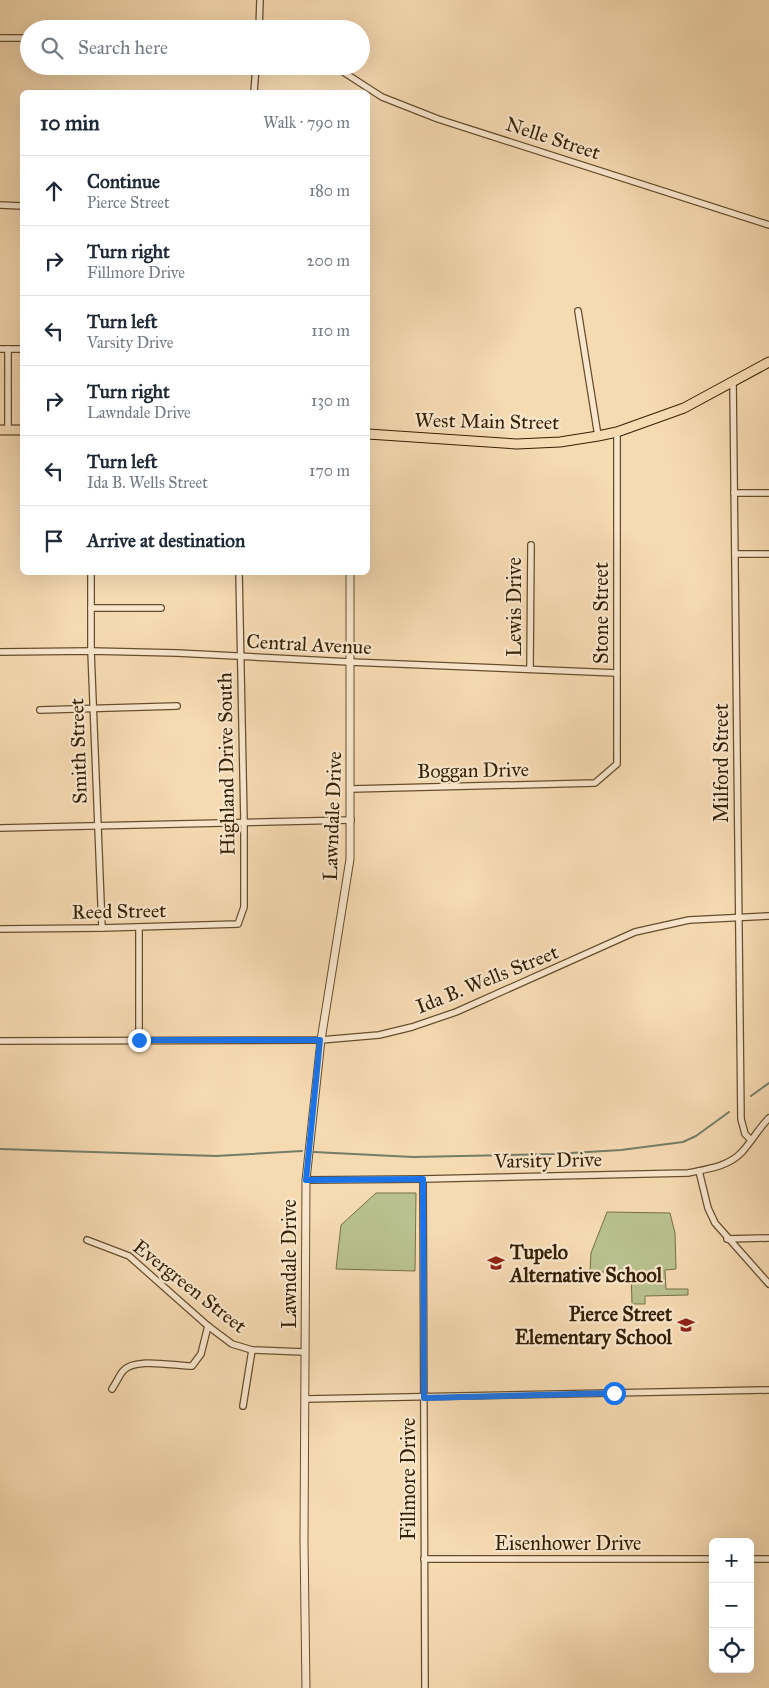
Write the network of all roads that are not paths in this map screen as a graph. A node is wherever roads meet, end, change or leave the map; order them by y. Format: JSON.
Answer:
{"nodes":[{"id":1,"x":260,"y":0,"type":"edge"},
{"id":2,"x":259,"y":20,"type":"edge"},
{"id":3,"x":0,"y":38,"type":"edge"},
{"id":4,"x":20,"y":38,"type":"edge"},
{"id":5,"x":255,"y":75,"type":"edge"},
{"id":6,"x":348,"y":75,"type":"edge"},
{"id":7,"x":254,"y":90,"type":"edge"},
{"id":8,"x":0,"y":205,"type":"edge"},
{"id":9,"x":20,"y":206,"type":"edge"},
{"id":10,"x":769,"y":225,"type":"edge"},
{"id":11,"x":578,"y":311,"type":"dead end"},
{"id":12,"x":0,"y":349,"type":"edge"},
{"id":13,"x":8,"y":349,"type":"junction"},
{"id":14,"x":20,"y":350,"type":"edge"},
{"id":15,"x":769,"y":362,"type":"edge"},
{"id":16,"x":733,"y":382,"type":"junction"},
{"id":17,"x":4,"y":430,"type":"edge"},
{"id":18,"x":20,"y":430,"type":"edge"},
{"id":19,"x":617,"y":432,"type":"junction"},
{"id":20,"x":370,"y":434,"type":"edge"},
{"id":21,"x":598,"y":436,"type":"junction"},
{"id":22,"x":734,"y":493,"type":"junction"},
{"id":23,"x":769,"y":493,"type":"edge"},
{"id":24,"x":531,"y":545,"type":"dead end"},
{"id":25,"x":735,"y":554,"type":"junction"},
{"id":26,"x":769,"y":554,"type":"edge"},
{"id":27,"x":91,"y":575,"type":"edge"},
{"id":28,"x":238,"y":575,"type":"edge"},
{"id":29,"x":350,"y":575,"type":"edge"},
{"id":30,"x":91,"y":608,"type":"junction"},
{"id":31,"x":161,"y":608,"type":"dead end"},
{"id":32,"x":91,"y":651,"type":"junction"},
{"id":33,"x":0,"y":652,"type":"edge"},
{"id":34,"x":240,"y":657,"type":"junction"},
{"id":35,"x":350,"y":662,"type":"junction"},
{"id":36,"x":530,"y":669,"type":"junction"},
{"id":37,"x":617,"y":674,"type":"junction"},
{"id":38,"x":177,"y":706,"type":"dead end"},
{"id":39,"x":93,"y":709,"type":"junction"},
{"id":40,"x":40,"y":710,"type":"dead end"},
{"id":41,"x":595,"y":783,"type":"joint"},
{"id":42,"x":351,"y":789,"type":"junction"},
{"id":43,"x":351,"y":820,"type":"junction"},
{"id":44,"x":244,"y":822,"type":"junction"},
{"id":45,"x":97,"y":825,"type":"junction"},
{"id":46,"x":0,"y":828,"type":"edge"},
{"id":47,"x":769,"y":916,"type":"edge"},
{"id":48,"x":739,"y":917,"type":"junction"},
{"id":49,"x":238,"y":924,"type":"joint"},
{"id":50,"x":139,"y":927,"type":"junction"},
{"id":51,"x":102,"y":928,"type":"junction"},
{"id":52,"x":0,"y":929,"type":"edge"},
{"id":53,"x":139,"y":1040,"type":"junction"},
{"id":54,"x":320,"y":1040,"type":"junction"},
{"id":55,"x":0,"y":1041,"type":"edge"},
{"id":56,"x":769,"y":1118,"type":"edge"},
{"id":57,"x":751,"y":1140,"type":"junction"},
{"id":58,"x":699,"y":1171,"type":"junction"},
{"id":59,"x":423,"y":1179,"type":"junction"},
{"id":60,"x":306,"y":1180,"type":"junction"},
{"id":61,"x":769,"y":1238,"type":"edge"},
{"id":62,"x":727,"y":1239,"type":"junction"},
{"id":63,"x":87,"y":1240,"type":"dead end"},
{"id":64,"x":769,"y":1284,"type":"edge"},
{"id":65,"x":208,"y":1326,"type":"junction"},
{"id":66,"x":252,"y":1350,"type":"junction"},
{"id":67,"x":304,"y":1352,"type":"junction"},
{"id":68,"x":112,"y":1389,"type":"dead end"},
{"id":69,"x":769,"y":1390,"type":"edge"},
{"id":70,"x":424,"y":1398,"type":"junction"},
{"id":71,"x":305,"y":1399,"type":"junction"},
{"id":72,"x":243,"y":1406,"type":"dead end"},
{"id":73,"x":769,"y":1558,"type":"edge"},
{"id":74,"x":424,"y":1559,"type":"junction"},
{"id":75,"x":709,"y":1559,"type":"edge"},
{"id":76,"x":754,"y":1559,"type":"edge"},
{"id":77,"x":306,"y":1688,"type":"edge"},
{"id":78,"x":425,"y":1688,"type":"edge"}],
"edges":[{"from":1,"to":2,"type":"street"},
{"from":3,"to":4,"type":"street"},
{"from":5,"to":7,"type":"street"},
{"from":6,"to":10,"type":"street","name":"Nelle Street"},
{"from":8,"to":9,"type":"street"},
{"from":11,"to":21,"type":"street"},
{"from":12,"to":13,"type":"street"},
{"from":13,"to":14,"type":"street"},
{"from":13,"to":17,"type":"street"},
{"from":15,"to":16,"type":"main road","name":"West Main Street"},
{"from":16,"to":19,"type":"main road","name":"West Main Street"},
{"from":16,"to":22,"type":"street","name":"Milford Street"},
{"from":17,"to":18,"type":"main road"},
{"from":19,"to":21,"type":"main road","name":"West Main Street"},
{"from":19,"to":37,"type":"street","name":"Stone Street"},
{"from":20,"to":21,"type":"main road","name":"West Main Street"},
{"from":22,"to":23,"type":"street"},
{"from":22,"to":25,"type":"street","name":"Milford Street"},
{"from":24,"to":36,"type":"street","name":"Lewis Drive"},
{"from":25,"to":26,"type":"street"},
{"from":25,"to":48,"type":"street","name":"Milford Street"},
{"from":27,"to":30,"type":"street","name":"Smith Street"},
{"from":28,"to":34,"type":"street","name":"Highland Drive South"},
{"from":29,"to":35,"type":"street","name":"Lawndale Drive"},
{"from":30,"to":31,"type":"street"},
{"from":30,"to":32,"type":"street","name":"Smith Street"},
{"from":32,"to":33,"type":"street","name":"Central Avenue"},
{"from":32,"to":34,"type":"street","name":"Central Avenue"},
{"from":32,"to":39,"type":"street","name":"Smith Street"},
{"from":34,"to":35,"type":"street","name":"Central Avenue"},
{"from":34,"to":44,"type":"street","name":"Highland Drive South"},
{"from":35,"to":36,"type":"street","name":"Central Avenue"},
{"from":35,"to":42,"type":"street","name":"Lawndale Drive"},
{"from":36,"to":37,"type":"street","name":"Central Avenue"},
{"from":37,"to":41,"type":"street","name":"Stone Street"},
{"from":38,"to":39,"type":"street"},
{"from":39,"to":40,"type":"street"},
{"from":39,"to":45,"type":"street","name":"Smith Street"},
{"from":41,"to":42,"type":"street","name":"Boggan Drive"},
{"from":42,"to":43,"type":"street","name":"Lawndale Drive"},
{"from":43,"to":44,"type":"street"},
{"from":43,"to":54,"type":"street","name":"Lawndale Drive"},
{"from":44,"to":45,"type":"street"},
{"from":44,"to":49,"type":"street","name":"Highland Drive South"},
{"from":45,"to":46,"type":"street"},
{"from":45,"to":51,"type":"street","name":"Smith Street"},
{"from":47,"to":48,"type":"street","name":"Ida B. Wells Street"},
{"from":48,"to":54,"type":"street","name":"Ida B. Wells Street"},
{"from":48,"to":57,"type":"street","name":"Milford Street"},
{"from":49,"to":50,"type":"street","name":"Reed Street"},
{"from":50,"to":51,"type":"street","name":"Reed Street"},
{"from":50,"to":53,"type":"street"},
{"from":51,"to":52,"type":"street","name":"Reed Street"},
{"from":53,"to":54,"type":"street","name":"Ida B. Wells Street"},
{"from":53,"to":55,"type":"street","name":"Ida B. Wells Street"},
{"from":54,"to":60,"type":"street","name":"Lawndale Drive"},
{"from":56,"to":57,"type":"street","name":"Varsity Drive"},
{"from":57,"to":58,"type":"street","name":"Varsity Drive"},
{"from":58,"to":59,"type":"street","name":"Varsity Drive"},
{"from":58,"to":62,"type":"street"},
{"from":59,"to":60,"type":"street","name":"Varsity Drive"},
{"from":59,"to":70,"type":"street","name":"Fillmore Drive"},
{"from":60,"to":67,"type":"street","name":"Lawndale Drive"},
{"from":61,"to":62,"type":"street"},
{"from":62,"to":64,"type":"street"},
{"from":63,"to":65,"type":"street","name":"Evergreen Street"},
{"from":65,"to":66,"type":"street","name":"Evergreen Street"},
{"from":65,"to":68,"type":"street"},
{"from":66,"to":67,"type":"street","name":"Evergreen Street"},
{"from":66,"to":72,"type":"street"},
{"from":67,"to":71,"type":"street","name":"Lawndale Drive"},
{"from":69,"to":70,"type":"street"},
{"from":70,"to":71,"type":"street"},
{"from":70,"to":74,"type":"street","name":"Fillmore Drive"},
{"from":71,"to":77,"type":"street","name":"Lawndale Drive"},
{"from":73,"to":76,"type":"street"},
{"from":74,"to":75,"type":"street","name":"Eisenhower Drive"},
{"from":74,"to":78,"type":"street","name":"Fillmore Drive"}]}
